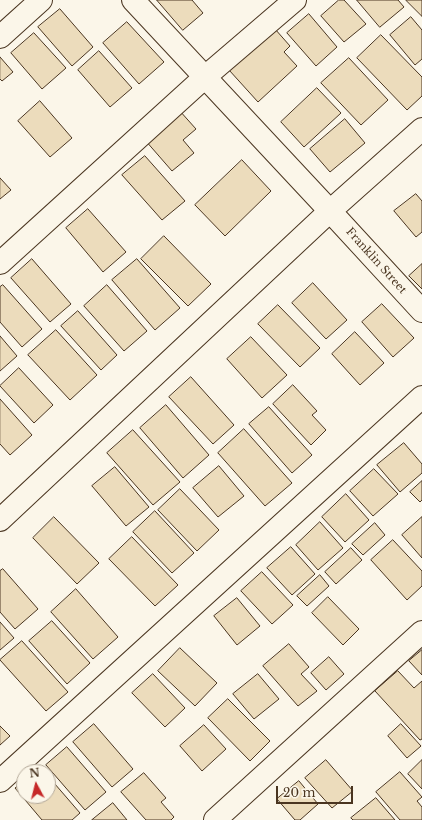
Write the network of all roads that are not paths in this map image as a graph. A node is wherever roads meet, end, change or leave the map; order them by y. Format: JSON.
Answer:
{"nodes":[{"id":1,"x":41,"y":0,"type":"edge"},
{"id":2,"x":132,"y":0,"type":"edge"},
{"id":3,"x":296,"y":0,"type":"edge"},
{"id":4,"x":0,"y":37,"type":"edge"},
{"id":5,"x":205,"y":77,"type":"junction"},
{"id":6,"x":422,"y":129,"type":"edge"},
{"id":7,"x":330,"y":211,"type":"junction"},
{"id":8,"x":0,"y":263,"type":"edge"},
{"id":9,"x":422,"y":311,"type":"edge"},
{"id":10,"x":422,"y":397,"type":"edge"},
{"id":11,"x":0,"y":520,"type":"edge"},
{"id":12,"x":422,"y":632,"type":"edge"},
{"id":13,"x":0,"y":781,"type":"edge"},
{"id":14,"x":215,"y":820,"type":"edge"}],
"edges":[{"from":1,"to":4,"type":"street"},
{"from":2,"to":5,"type":"street","name":"Franklin Street"},
{"from":3,"to":5,"type":"street"},
{"from":5,"to":7,"type":"street","name":"Franklin Street"},
{"from":5,"to":8,"type":"street"},
{"from":6,"to":7,"type":"street"},
{"from":7,"to":9,"type":"street","name":"Franklin Street"},
{"from":7,"to":11,"type":"street"},
{"from":10,"to":13,"type":"street"},
{"from":12,"to":14,"type":"street"}]}
